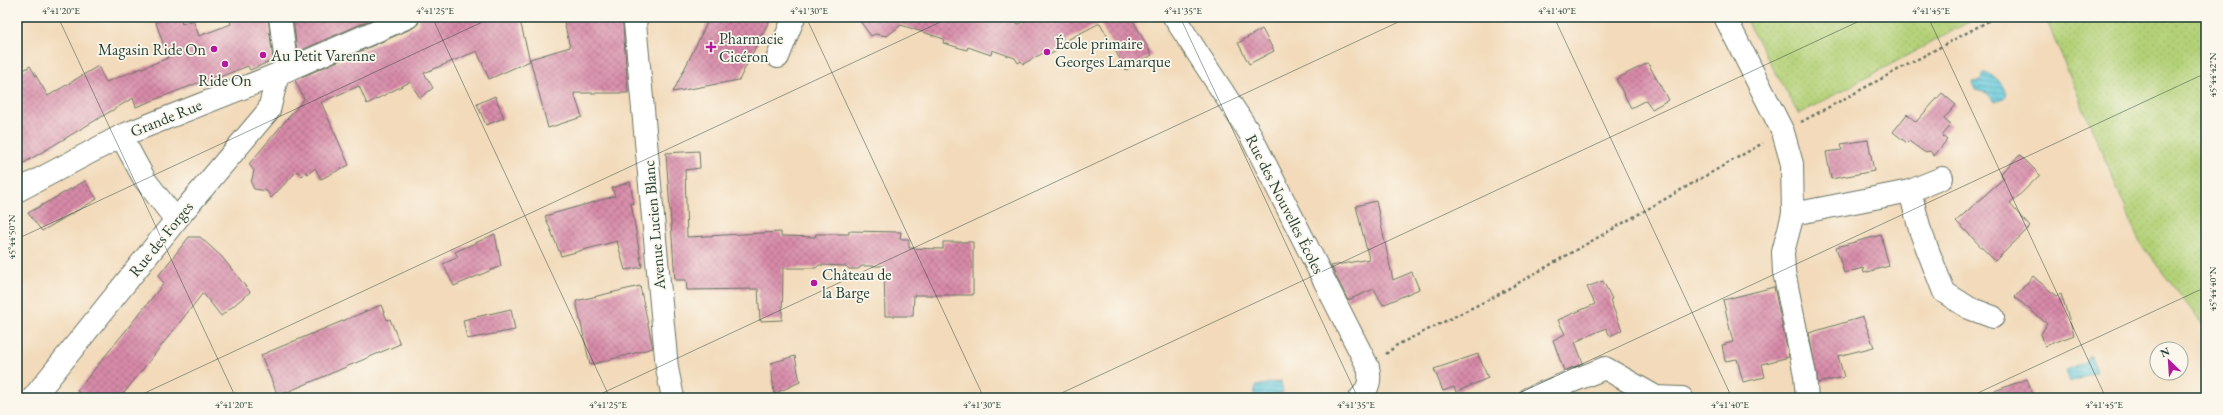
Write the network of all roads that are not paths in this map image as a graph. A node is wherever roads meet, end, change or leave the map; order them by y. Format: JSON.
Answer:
{"nodes":[{"id":1,"x":280,"y":17,"type":"edge"},
{"id":2,"x":408,"y":17,"type":"edge"},
{"id":3,"x":638,"y":17,"type":"edge"},
{"id":4,"x":794,"y":17,"type":"edge"},
{"id":5,"x":1174,"y":17,"type":"edge"},
{"id":6,"x":1725,"y":17,"type":"edge"},
{"id":7,"x":778,"y":57,"type":"dead end"},
{"id":8,"x":282,"y":72,"type":"junction"},
{"id":9,"x":121,"y":136,"type":"junction"},
{"id":10,"x":1942,"y":178,"type":"dead end"},
{"id":11,"x":17,"y":191,"type":"edge"},
{"id":12,"x":1910,"y":191,"type":"junction"},
{"id":13,"x":1793,"y":214,"type":"junction"},
{"id":14,"x":176,"y":220,"type":"junction"},
{"id":15,"x":1992,"y":317,"type":"dead end"},
{"id":16,"x":33,"y":398,"type":"edge"},
{"id":17,"x":673,"y":398,"type":"edge"},
{"id":18,"x":1360,"y":398,"type":"edge"},
{"id":19,"x":1530,"y":398,"type":"edge"},
{"id":20,"x":1682,"y":398,"type":"edge"},
{"id":21,"x":1807,"y":398,"type":"edge"}],
"edges":[{"from":1,"to":8,"type":"street"},
{"from":2,"to":8,"type":"street","name":"Grande Rue"},
{"from":3,"to":17,"type":"street","name":"Avenue Lucien Blanc"},
{"from":4,"to":7,"type":"street"},
{"from":5,"to":18,"type":"street","name":"Rue des Nouvelles Écoles"},
{"from":6,"to":13,"type":"street"},
{"from":8,"to":9,"type":"street","name":"Grande Rue"},
{"from":8,"to":14,"type":"street","name":"Rue des Forges"},
{"from":9,"to":11,"type":"street","name":"Grande Rue"},
{"from":9,"to":14,"type":"street"},
{"from":10,"to":12,"type":"street"},
{"from":12,"to":13,"type":"street"},
{"from":12,"to":15,"type":"street"},
{"from":13,"to":21,"type":"street"},
{"from":14,"to":16,"type":"street","name":"Rue des Forges"},
{"from":19,"to":20,"type":"street"}]}
